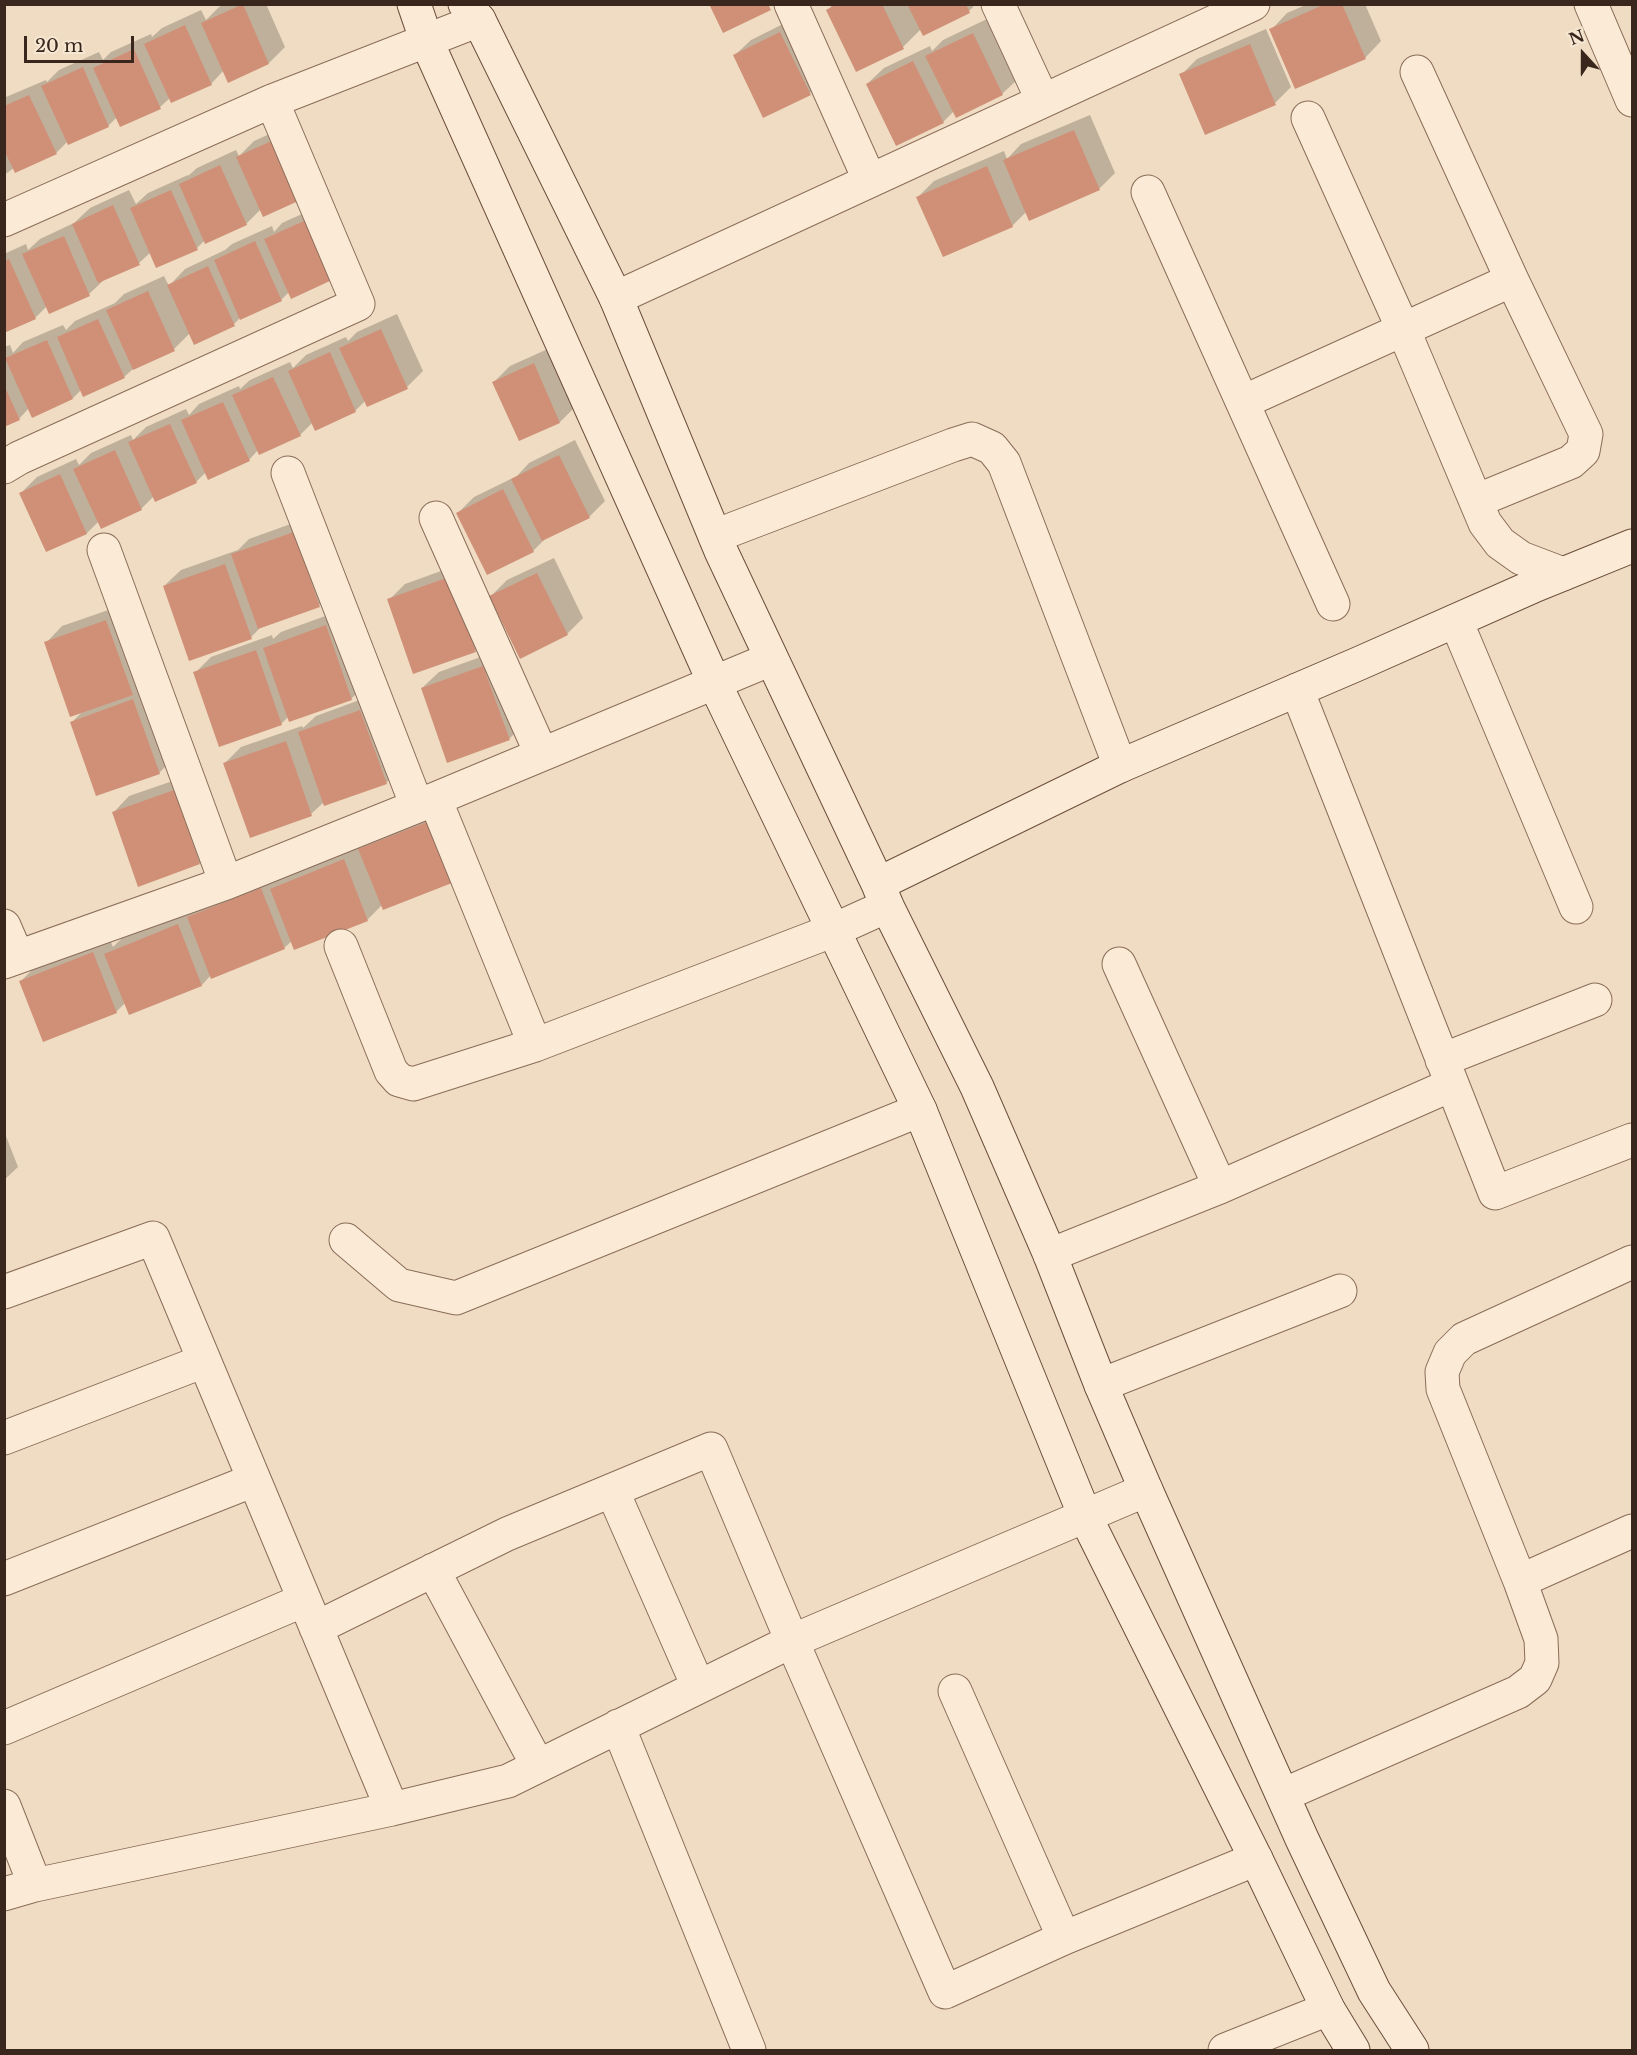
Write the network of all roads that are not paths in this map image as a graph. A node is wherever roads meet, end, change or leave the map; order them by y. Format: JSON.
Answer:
{"nodes":[{"id":1,"x":414,"y":4,"type":"edge"},
{"id":2,"x":791,"y":4,"type":"edge"},
{"id":3,"x":998,"y":4,"type":"edge"},
{"id":4,"x":1253,"y":4,"type":"edge"},
{"id":5,"x":1591,"y":4,"type":"edge"},
{"id":6,"x":472,"y":12,"type":"edge"},
{"id":7,"x":427,"y":42,"type":"junction"},
{"id":8,"x":1417,"y":72,"type":"dead end"},
{"id":9,"x":1632,"y":100,"type":"edge"},
{"id":10,"x":272,"y":101,"type":"junction"},
{"id":11,"x":1043,"y":101,"type":"junction"},
{"id":12,"x":1308,"y":118,"type":"dead end"},
{"id":13,"x":870,"y":181,"type":"junction"},
{"id":14,"x":1148,"y":192,"type":"dead end"},
{"id":15,"x":4,"y":220,"type":"edge"},
{"id":16,"x":1512,"y":280,"type":"junction"},
{"id":17,"x":615,"y":298,"type":"junction"},
{"id":18,"x":1404,"y":331,"type":"junction"},
{"id":19,"x":1243,"y":402,"type":"junction"},
{"id":20,"x":4,"y":467,"type":"edge"},
{"id":21,"x":288,"y":473,"type":"dead end"},
{"id":22,"x":1476,"y":501,"type":"junction"},
{"id":23,"x":436,"y":518,"type":"dead end"},
{"id":24,"x":715,"y":536,"type":"junction"},
{"id":25,"x":1632,"y":546,"type":"edge"},
{"id":26,"x":104,"y":550,"type":"dead end"},
{"id":27,"x":1563,"y":574,"type":"junction"},
{"id":28,"x":1333,"y":604,"type":"dead end"},
{"id":29,"x":1455,"y":621,"type":"junction"},
{"id":30,"x":771,"y":658,"type":"junction"},
{"id":31,"x":714,"y":682,"type":"junction"},
{"id":32,"x":1297,"y":690,"type":"junction"},
{"id":33,"x":541,"y":753,"type":"junction"},
{"id":34,"x":1120,"y":766,"type":"junction"},
{"id":35,"x":426,"y":802,"type":"junction"},
{"id":36,"x":226,"y":883,"type":"junction"},
{"id":37,"x":882,"y":895,"type":"junction"},
{"id":38,"x":1576,"y":907,"type":"dead end"},
{"id":39,"x":4,"y":926,"type":"edge"},
{"id":40,"x":834,"y":930,"type":"junction"},
{"id":41,"x":341,"y":946,"type":"dead end"},
{"id":42,"x":11,"y":959,"type":"edge"},
{"id":43,"x":1119,"y":964,"type":"dead end"},
{"id":44,"x":1595,"y":1000,"type":"dead end"},
{"id":45,"x":535,"y":1045,"type":"junction"},
{"id":46,"x":1446,"y":1072,"type":"junction"},
{"id":47,"x":920,"y":1110,"type":"junction"},
{"id":48,"x":1632,"y":1140,"type":"edge"},
{"id":49,"x":1220,"y":1187,"type":"junction"},
{"id":50,"x":346,"y":1240,"type":"dead end"},
{"id":51,"x":1050,"y":1255,"type":"junction"},
{"id":52,"x":1632,"y":1262,"type":"edge"},
{"id":53,"x":1340,"y":1291,"type":"dead end"},
{"id":54,"x":4,"y":1292,"type":"edge"},
{"id":55,"x":204,"y":1361,"type":"junction"},
{"id":56,"x":1101,"y":1385,"type":"junction"},
{"id":57,"x":4,"y":1438,"type":"edge"},
{"id":58,"x":254,"y":1480,"type":"junction"},
{"id":59,"x":612,"y":1490,"type":"junction"},
{"id":60,"x":1146,"y":1490,"type":"junction"},
{"id":61,"x":1085,"y":1516,"type":"junction"},
{"id":62,"x":1632,"y":1531,"type":"edge"},
{"id":63,"x":433,"y":1570,"type":"junction"},
{"id":64,"x":4,"y":1579,"type":"edge"},
{"id":65,"x":1520,"y":1581,"type":"junction"},
{"id":66,"x":310,"y":1614,"type":"junction"},
{"id":67,"x":792,"y":1641,"type":"junction"},
{"id":68,"x":698,"y":1686,"type":"junction"},
{"id":69,"x":955,"y":1691,"type":"dead end"},
{"id":70,"x":618,"y":1726,"type":"junction"},
{"id":71,"x":4,"y":1728,"type":"edge"},
{"id":72,"x":538,"y":1766,"type":"junction"},
{"id":73,"x":1282,"y":1796,"type":"junction"},
{"id":74,"x":4,"y":1806,"type":"edge"},
{"id":75,"x":392,"y":1809,"type":"junction"},
{"id":76,"x":1256,"y":1859,"type":"junction"},
{"id":77,"x":35,"y":1885,"type":"junction"},
{"id":78,"x":4,"y":1894,"type":"edge"},
{"id":79,"x":1064,"y":1938,"type":"junction"},
{"id":80,"x":1328,"y":2009,"type":"junction"},
{"id":81,"x":749,"y":2050,"type":"edge"},
{"id":82,"x":1225,"y":2050,"type":"edge"},
{"id":83,"x":1353,"y":2050,"type":"edge"},
{"id":84,"x":1412,"y":2050,"type":"edge"}],
"edges":[{"from":1,"to":7,"type":"street"},
{"from":2,"to":13,"type":"street"},
{"from":3,"to":11,"type":"street"},
{"from":4,"to":11,"type":"street"},
{"from":5,"to":9,"type":"street"},
{"from":6,"to":7,"type":"street"},
{"from":6,"to":17,"type":"street"},
{"from":7,"to":10,"type":"street"},
{"from":7,"to":31,"type":"street"},
{"from":8,"to":16,"type":"street"},
{"from":10,"to":15,"type":"street"},
{"from":10,"to":20,"type":"street"},
{"from":11,"to":13,"type":"street"},
{"from":12,"to":18,"type":"street"},
{"from":13,"to":17,"type":"street"},
{"from":14,"to":19,"type":"street"},
{"from":16,"to":18,"type":"street"},
{"from":16,"to":22,"type":"street"},
{"from":17,"to":24,"type":"street"},
{"from":18,"to":19,"type":"street"},
{"from":18,"to":22,"type":"street"},
{"from":19,"to":28,"type":"street"},
{"from":21,"to":35,"type":"street"},
{"from":22,"to":27,"type":"street"},
{"from":23,"to":33,"type":"street"},
{"from":24,"to":30,"type":"street"},
{"from":24,"to":34,"type":"street"},
{"from":25,"to":27,"type":"street"},
{"from":26,"to":36,"type":"street"},
{"from":27,"to":29,"type":"street"},
{"from":29,"to":32,"type":"street"},
{"from":29,"to":38,"type":"street"},
{"from":30,"to":31,"type":"street"},
{"from":30,"to":37,"type":"street"},
{"from":31,"to":33,"type":"street"},
{"from":31,"to":40,"type":"street"},
{"from":32,"to":34,"type":"street"},
{"from":32,"to":46,"type":"street"},
{"from":33,"to":35,"type":"street"},
{"from":34,"to":37,"type":"street"},
{"from":35,"to":36,"type":"street"},
{"from":35,"to":45,"type":"street"},
{"from":36,"to":42,"type":"street"},
{"from":37,"to":40,"type":"street"},
{"from":37,"to":51,"type":"street"},
{"from":39,"to":42,"type":"street"},
{"from":40,"to":45,"type":"street"},
{"from":40,"to":47,"type":"street"},
{"from":41,"to":45,"type":"street"},
{"from":43,"to":49,"type":"street"},
{"from":44,"to":46,"type":"street"},
{"from":46,"to":48,"type":"street"},
{"from":46,"to":49,"type":"street"},
{"from":47,"to":50,"type":"street"},
{"from":47,"to":61,"type":"street"},
{"from":49,"to":51,"type":"street"},
{"from":51,"to":56,"type":"street"},
{"from":52,"to":65,"type":"street"},
{"from":53,"to":56,"type":"street"},
{"from":54,"to":55,"type":"street"},
{"from":55,"to":57,"type":"street"},
{"from":55,"to":58,"type":"street"},
{"from":56,"to":60,"type":"street"},
{"from":58,"to":64,"type":"street"},
{"from":58,"to":66,"type":"street"},
{"from":59,"to":63,"type":"street"},
{"from":59,"to":67,"type":"street"},
{"from":59,"to":68,"type":"street"},
{"from":60,"to":61,"type":"street"},
{"from":60,"to":73,"type":"street"},
{"from":61,"to":67,"type":"street"},
{"from":61,"to":76,"type":"street"},
{"from":62,"to":65,"type":"street"},
{"from":63,"to":66,"type":"street"},
{"from":63,"to":72,"type":"street"},
{"from":65,"to":73,"type":"street"},
{"from":66,"to":71,"type":"street"},
{"from":66,"to":75,"type":"street"},
{"from":67,"to":68,"type":"street"},
{"from":67,"to":79,"type":"street"},
{"from":68,"to":70,"type":"street"},
{"from":69,"to":79,"type":"street"},
{"from":70,"to":72,"type":"street"},
{"from":70,"to":81,"type":"street"},
{"from":72,"to":75,"type":"street"},
{"from":73,"to":84,"type":"street"},
{"from":74,"to":77,"type":"street"},
{"from":75,"to":77,"type":"street"},
{"from":76,"to":79,"type":"street"},
{"from":76,"to":80,"type":"street"},
{"from":77,"to":78,"type":"street"},
{"from":80,"to":82,"type":"street"},
{"from":80,"to":83,"type":"street"}]}
